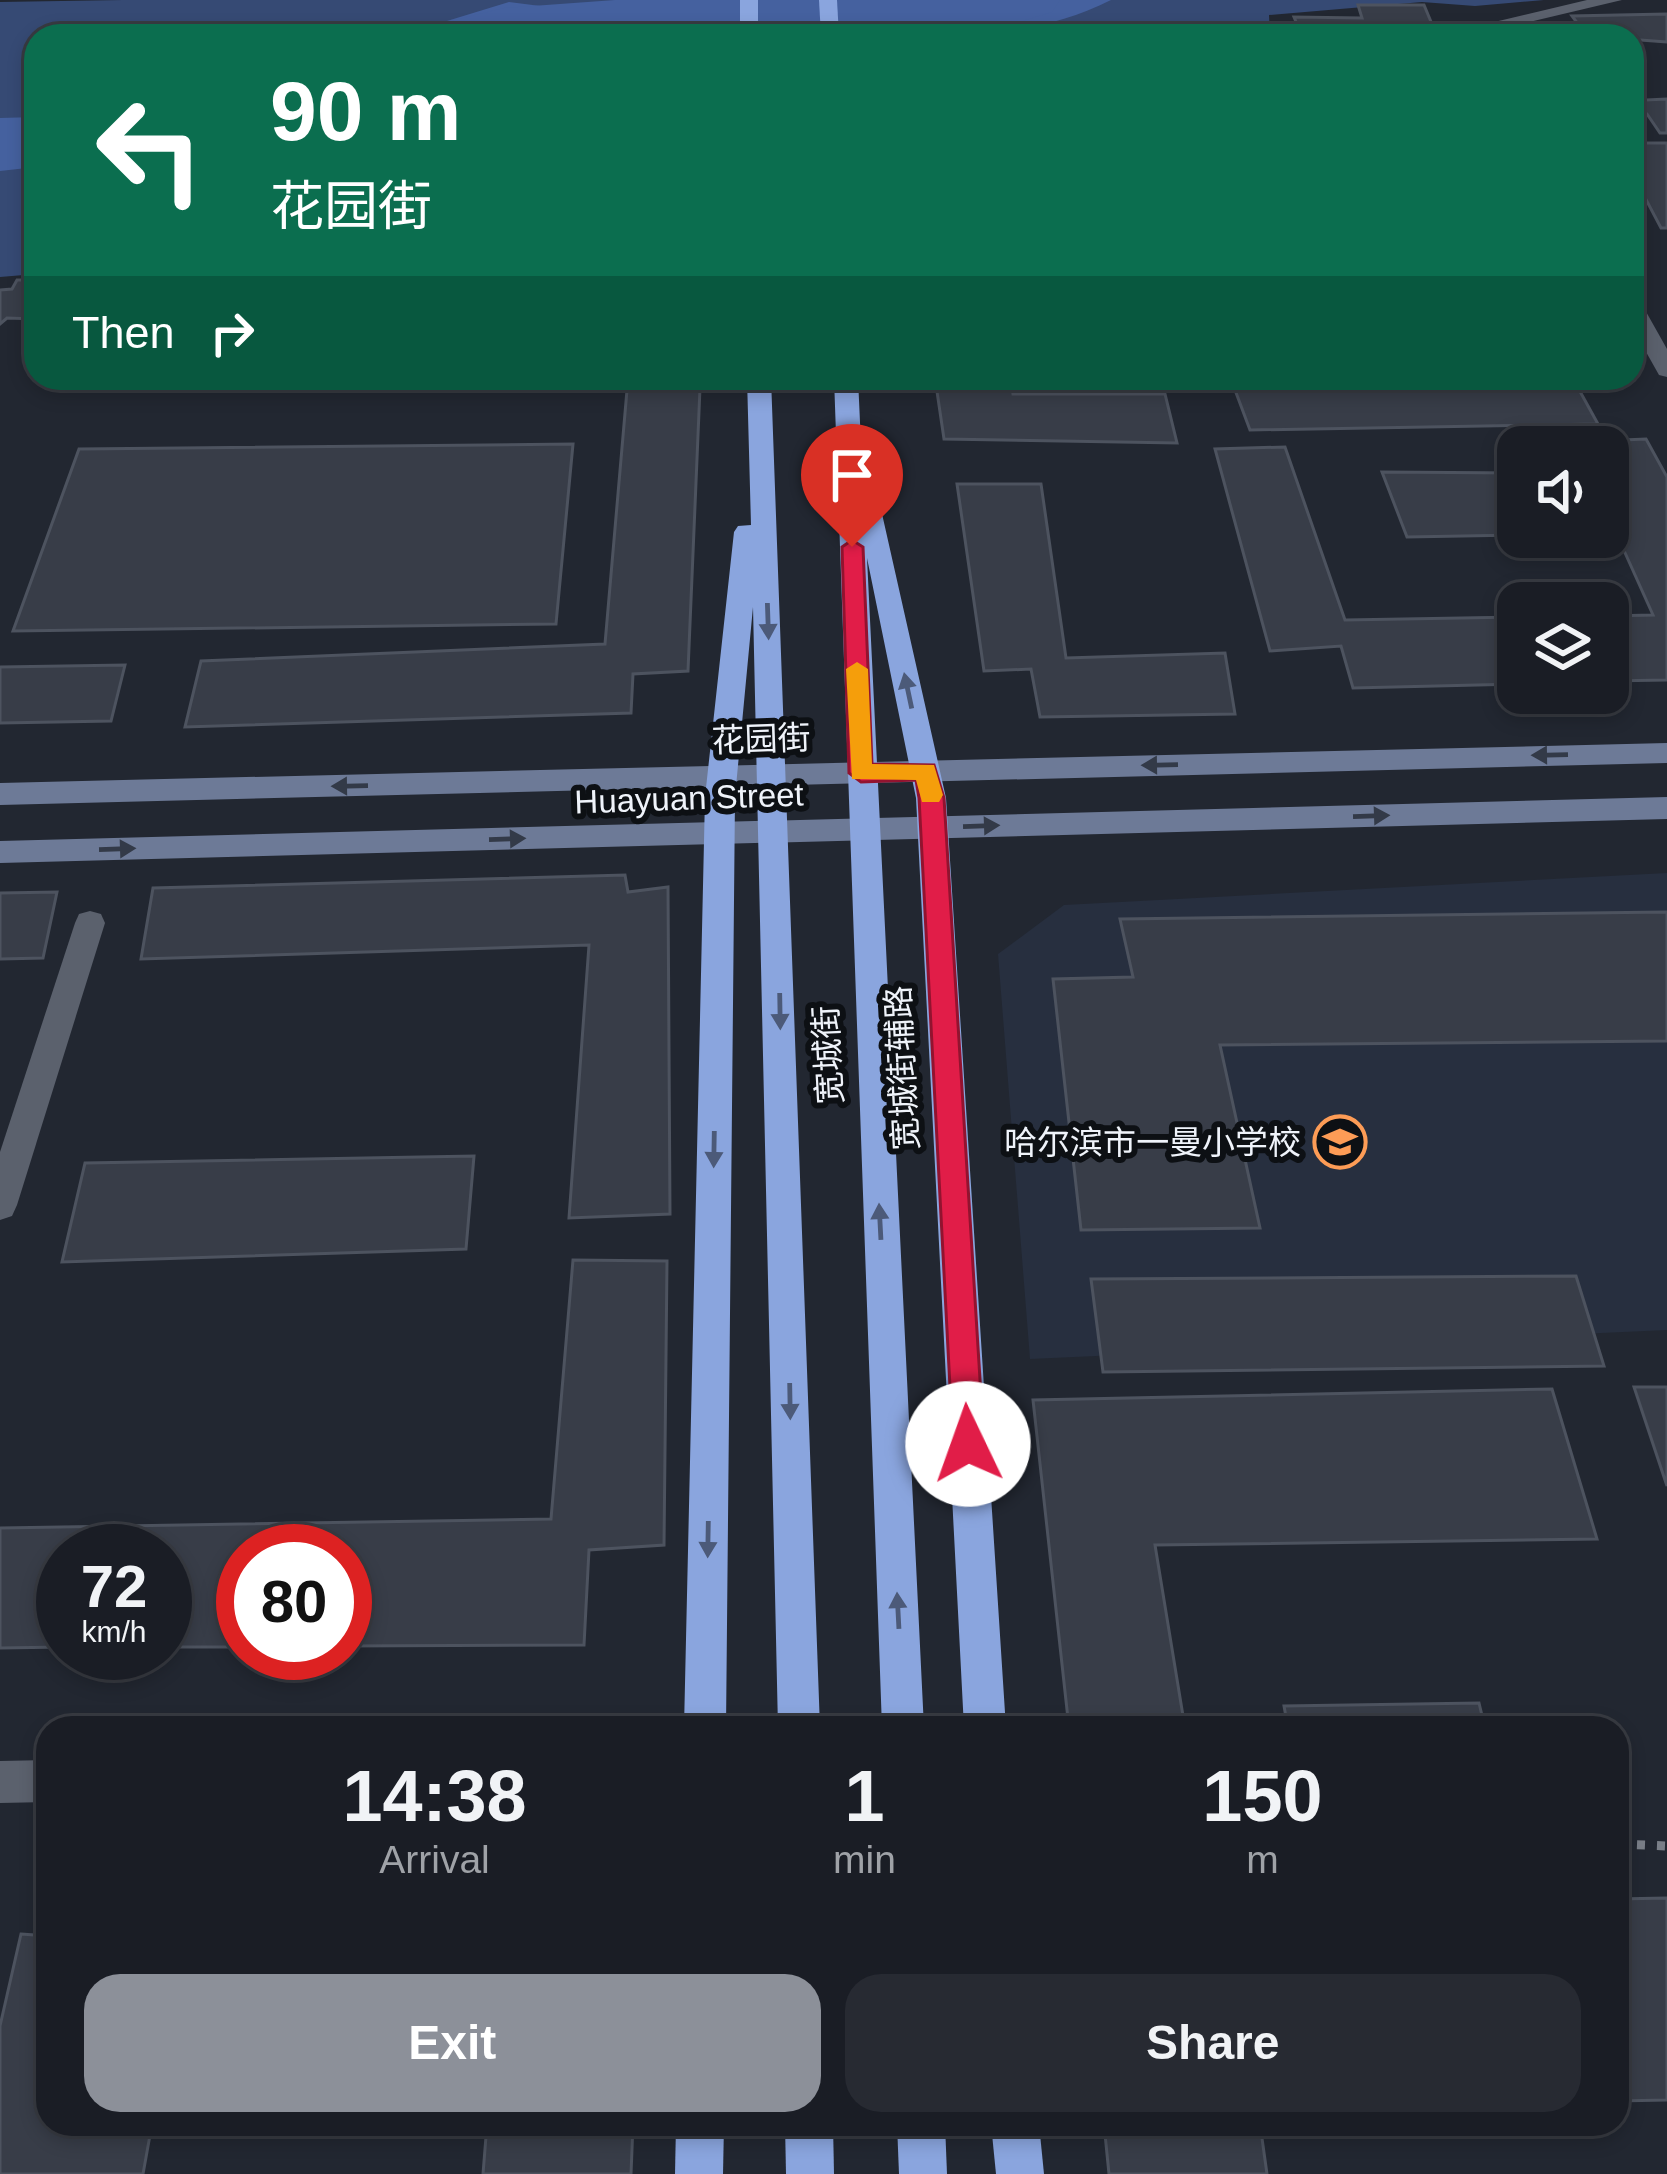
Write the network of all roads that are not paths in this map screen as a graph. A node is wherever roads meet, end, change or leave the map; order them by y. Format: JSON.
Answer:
{"nodes":[{"id":1,"x":1612,"y":0,"type":"edge"},
{"id":2,"x":1514,"y":24,"type":"edge"},
{"id":3,"x":1644,"y":328,"type":"edge"},
{"id":4,"x":1667,"y":370,"type":"edge"},
{"id":5,"x":760,"y":391,"type":"edge"},
{"id":6,"x":847,"y":394,"type":"edge"},
{"id":7,"x":1667,"y":752,"type":"edge"},
{"id":8,"x":926,"y":771,"type":"junction"},
{"id":9,"x":861,"y":773,"type":"junction"},
{"id":10,"x":774,"y":775,"type":"junction"},
{"id":11,"x":722,"y":776,"type":"junction"},
{"id":12,"x":0,"y":794,"type":"edge"},
{"id":13,"x":1667,"y":808,"type":"edge"},
{"id":14,"x":933,"y":827,"type":"junction"},
{"id":15,"x":863,"y":829,"type":"junction"},
{"id":16,"x":776,"y":832,"type":"junction"},
{"id":17,"x":720,"y":833,"type":"junction"},
{"id":18,"x":0,"y":852,"type":"edge"},
{"id":19,"x":90,"y":923,"type":"dead end"},
{"id":20,"x":0,"y":1205,"type":"edge"},
{"id":21,"x":705,"y":1716,"type":"edge"},
{"id":22,"x":799,"y":1716,"type":"edge"},
{"id":23,"x":902,"y":1716,"type":"edge"},
{"id":24,"x":984,"y":1716,"type":"edge"},
{"id":25,"x":36,"y":1781,"type":"edge"},
{"id":26,"x":0,"y":1782,"type":"edge"},
{"id":27,"x":700,"y":2136,"type":"edge"},
{"id":28,"x":808,"y":2136,"type":"edge"},
{"id":29,"x":921,"y":2136,"type":"edge"},
{"id":30,"x":1017,"y":2136,"type":"edge"},
{"id":31,"x":700,"y":2174,"type":"edge"},
{"id":32,"x":810,"y":2174,"type":"edge"},
{"id":33,"x":923,"y":2174,"type":"edge"},
{"id":34,"x":1020,"y":2174,"type":"edge"}],
"edges":[{"from":1,"to":2,"type":"street"},
{"from":3,"to":4,"type":"street"},
{"from":5,"to":10,"type":"highway","name":"宽城街","one_way":true},
{"from":5,"to":11,"type":"highway"},
{"from":8,"to":6,"type":"highway","name":"宽城街辅路","one_way":true},
{"from":6,"to":9,"type":"highway","name":"宽城街"},
{"from":7,"to":8,"type":"main road","name":"花园街","one_way":true},
{"from":8,"to":9,"type":"main road","name":"花园街"},
{"from":8,"to":14,"type":"highway","name":"宽城街辅路"},
{"from":9,"to":10,"type":"main road","name":"花园街"},
{"from":9,"to":15,"type":"highway","name":"宽城街"},
{"from":10,"to":11,"type":"main road","name":"花园街"},
{"from":10,"to":16,"type":"highway","name":"宽城街"},
{"from":11,"to":12,"type":"main road","name":"花园街","one_way":true},
{"from":11,"to":17,"type":"highway"},
{"from":14,"to":13,"type":"main road","name":"Huayuan Street","one_way":true},
{"from":14,"to":15,"type":"main road","name":"Huayuan Street"},
{"from":14,"to":24,"type":"highway","name":"宽城街辅路"},
{"from":15,"to":16,"type":"main road","name":"Huayuan Street"},
{"from":23,"to":15,"type":"highway","name":"宽城街","one_way":true},
{"from":16,"to":17,"type":"main road","name":"Huayuan Street"},
{"from":16,"to":22,"type":"highway","name":"宽城街","one_way":true},
{"from":18,"to":17,"type":"main road","name":"Huayuan Street","one_way":true},
{"from":17,"to":21,"type":"highway","one_way":true},
{"from":19,"to":20,"type":"street"},
{"from":25,"to":26,"type":"street"},
{"from":27,"to":31,"type":"highway"},
{"from":28,"to":32,"type":"highway"},
{"from":29,"to":33,"type":"highway"},
{"from":30,"to":34,"type":"highway"}]}
